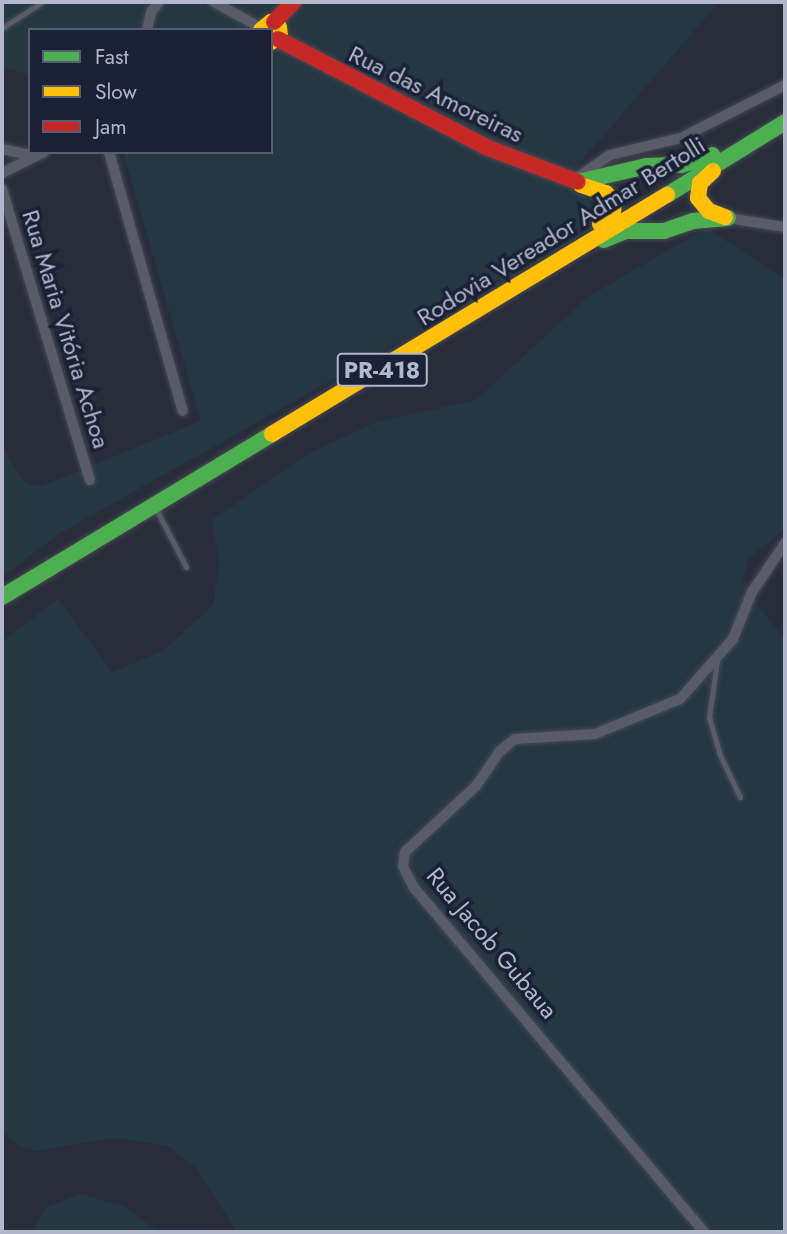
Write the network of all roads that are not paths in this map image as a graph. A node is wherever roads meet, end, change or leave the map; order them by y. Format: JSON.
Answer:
{"nodes":[{"id":1,"x":42,"y":2,"type":"edge"},
{"id":2,"x":159,"y":2,"type":"edge"},
{"id":3,"x":214,"y":2,"type":"edge"},
{"id":4,"x":293,"y":2,"type":"edge"},
{"id":5,"x":265,"y":27,"type":"edge"},
{"id":6,"x":2,"y":28,"type":"edge"},
{"id":7,"x":147,"y":28,"type":"edge"},
{"id":8,"x":273,"y":28,"type":"edge"},
{"id":9,"x":275,"y":41,"type":"edge"},
{"id":10,"x":785,"y":85,"type":"edge"},
{"id":11,"x":785,"y":122,"type":"edge"},
{"id":12,"x":743,"y":145,"type":"junction"},
{"id":13,"x":2,"y":149,"type":"edge"},
{"id":14,"x":28,"y":153,"type":"edge"},
{"id":15,"x":39,"y":154,"type":"edge"},
{"id":16,"x":110,"y":154,"type":"edge"},
{"id":17,"x":2,"y":173,"type":"edge"},
{"id":18,"x":576,"y":181,"type":"junction"},
{"id":19,"x":2,"y":190,"type":"edge"},
{"id":20,"x":728,"y":218,"type":"junction"},
{"id":21,"x":785,"y":227,"type":"edge"},
{"id":22,"x":524,"y":279,"type":"junction"},
{"id":23,"x":183,"y":411,"type":"dead end"},
{"id":24,"x":90,"y":480,"type":"dead end"},
{"id":25,"x":152,"y":503,"type":"junction"},
{"id":26,"x":785,"y":543,"type":"edge"},
{"id":27,"x":186,"y":566,"type":"dead end"},
{"id":28,"x":2,"y":597,"type":"edge"},
{"id":29,"x":718,"y":660,"type":"junction"},
{"id":30,"x":740,"y":797,"type":"dead end"},
{"id":31,"x":704,"y":1232,"type":"edge"}],
"edges":[{"from":1,"to":6,"type":"lane"},
{"from":2,"to":7,"type":"street"},
{"from":3,"to":5,"type":"street"},
{"from":4,"to":5,"type":"main road"},
{"from":8,"to":9,"type":"main road","name":"Rua das Amoreiras"},
{"from":9,"to":18,"type":"main road","name":"Rua das Amoreiras"},
{"from":10,"to":18,"type":"street"},
{"from":11,"to":12,"type":"main road","name":"Rodovia Vereador Admar Bertolli","number":"PR-418"},
{"from":12,"to":18,"type":"main road"},
{"from":12,"to":20,"type":"main road"},
{"from":12,"to":22,"type":"main road","name":"Rodovia Vereador Admar Bertolli","number":"PR-418"},
{"from":13,"to":14,"type":"street"},
{"from":15,"to":17,"type":"street"},
{"from":16,"to":23,"type":"street"},
{"from":18,"to":22,"type":"main road","name":"Rua das Amoreiras"},
{"from":19,"to":24,"type":"street","name":"Rua Maria Vitória Achoa"},
{"from":20,"to":21,"type":"street"},
{"from":20,"to":22,"type":"main road"},
{"from":22,"to":25,"type":"main road","name":"Rodovia Vereador Admar Bertolli","number":"PR-418"},
{"from":25,"to":27,"type":"lane"},
{"from":25,"to":28,"type":"main road","name":"Rodovia Vereador Admar Bertolli","number":"PR-418"},
{"from":26,"to":29,"type":"street","name":"Rua Jacob Gubaua"},
{"from":29,"to":30,"type":"lane"},
{"from":29,"to":31,"type":"street","name":"Rua Jacob Gubaua"}]}
